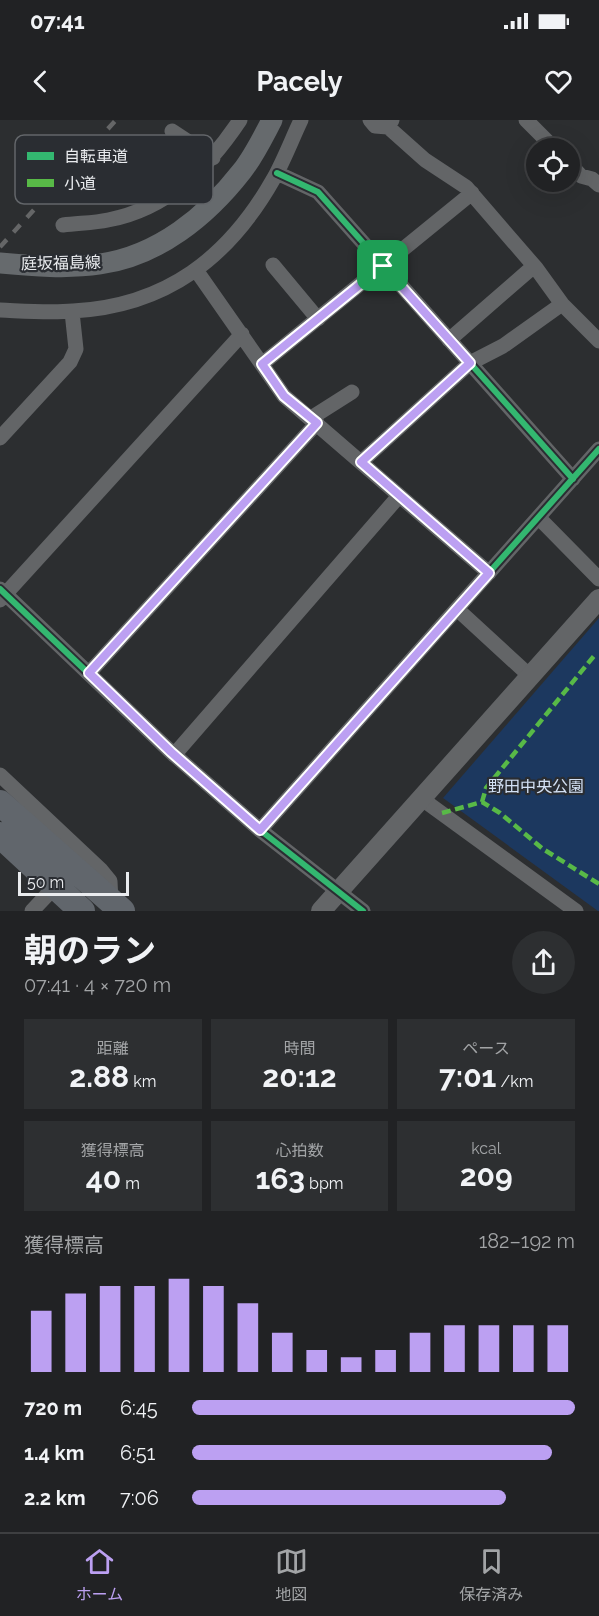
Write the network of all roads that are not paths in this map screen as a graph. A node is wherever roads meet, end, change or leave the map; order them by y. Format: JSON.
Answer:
{"nodes":[{"id":1,"x":240,"y":120,"type":"edge"},
{"id":2,"x":272,"y":120,"type":"edge"},
{"id":3,"x":301,"y":120,"type":"edge"},
{"id":4,"x":370,"y":120,"type":"edge"},
{"id":5,"x":526,"y":120,"type":"edge"},
{"id":6,"x":390,"y":124,"type":"edge"},
{"id":7,"x":172,"y":131,"type":"dead end"},
{"id":8,"x":178,"y":135,"type":"edge"},
{"id":9,"x":544,"y":138,"type":"edge"},
{"id":10,"x":213,"y":158,"type":"edge"},
{"id":11,"x":277,"y":173,"type":"junction"},
{"id":12,"x":580,"y":175,"type":"edge"},
{"id":13,"x":597,"y":179,"type":"edge"},
{"id":14,"x":472,"y":193,"type":"junction"},
{"id":15,"x":213,"y":203,"type":"edge"},
{"id":16,"x":155,"y":204,"type":"edge"},
{"id":17,"x":212,"y":204,"type":"edge"},
{"id":18,"x":63,"y":225,"type":"dead end"},
{"id":19,"x":3,"y":264,"type":"edge"},
{"id":20,"x":273,"y":265,"type":"dead end"},
{"id":21,"x":383,"y":266,"type":"junction"},
{"id":22,"x":534,"y":266,"type":"junction"},
{"id":23,"x":196,"y":270,"type":"junction"},
{"id":24,"x":562,"y":304,"type":"junction"},
{"id":25,"x":0,"y":310,"type":"edge"},
{"id":26,"x":72,"y":312,"type":"junction"},
{"id":27,"x":318,"y":319,"type":"junction"},
{"id":28,"x":242,"y":334,"type":"junction"},
{"id":29,"x":449,"y":340,"type":"junction"},
{"id":30,"x":599,"y":341,"type":"edge"},
{"id":31,"x":470,"y":363,"type":"junction"},
{"id":32,"x":262,"y":364,"type":"junction"},
{"id":33,"x":352,"y":392,"type":"dead end"},
{"id":34,"x":314,"y":420,"type":"junction"},
{"id":35,"x":0,"y":438,"type":"edge"},
{"id":36,"x":599,"y":449,"type":"edge"},
{"id":37,"x":361,"y":462,"type":"junction"},
{"id":38,"x":573,"y":479,"type":"junction"},
{"id":39,"x":399,"y":496,"type":"junction"},
{"id":40,"x":539,"y":518,"type":"junction"},
{"id":41,"x":489,"y":573,"type":"junction"},
{"id":42,"x":599,"y":579,"type":"edge"},
{"id":43,"x":2,"y":594,"type":"edge"},
{"id":44,"x":599,"y":599,"type":"edge"},
{"id":45,"x":457,"y":609,"type":"junction"},
{"id":46,"x":89,"y":673,"type":"junction"},
{"id":47,"x":531,"y":677,"type":"junction"},
{"id":48,"x":174,"y":755,"type":"junction"},
{"id":49,"x":0,"y":775,"type":"edge"},
{"id":50,"x":422,"y":799,"type":"junction"},
{"id":51,"x":0,"y":803,"type":"edge"},
{"id":52,"x":260,"y":830,"type":"junction"},
{"id":53,"x":0,"y":835,"type":"edge"},
{"id":54,"x":0,"y":850,"type":"edge"},
{"id":55,"x":338,"y":892,"type":"junction"},
{"id":56,"x":47,"y":895,"type":"junction"},
{"id":57,"x":116,"y":906,"type":"edge"},
{"id":58,"x":33,"y":911,"type":"edge"},
{"id":59,"x":65,"y":911,"type":"edge"},
{"id":60,"x":82,"y":911,"type":"edge"},
{"id":61,"x":321,"y":911,"type":"edge"},
{"id":62,"x":363,"y":911,"type":"edge"},
{"id":63,"x":576,"y":911,"type":"edge"}],
"edges":[{"from":1,"to":10,"type":"street"},
{"from":2,"to":15,"type":"main road","name":"庭坂福島線"},
{"from":3,"to":11,"type":"street"},
{"from":4,"to":6,"type":"street"},
{"from":5,"to":9,"type":"street"},
{"from":6,"to":14,"type":"street"},
{"from":7,"to":8,"type":"street"},
{"from":11,"to":21,"type":"street"},
{"from":11,"to":23,"type":"street"},
{"from":12,"to":13,"type":"street"},
{"from":14,"to":21,"type":"street"},
{"from":14,"to":22,"type":"street"},
{"from":16,"to":18,"type":"street"},
{"from":17,"to":19,"type":"main road","name":"庭坂福島線"},
{"from":20,"to":27,"type":"street"},
{"from":21,"to":27,"type":"street"},
{"from":21,"to":29,"type":"street"},
{"from":22,"to":24,"type":"street"},
{"from":22,"to":29,"type":"street"},
{"from":23,"to":26,"type":"street"},
{"from":23,"to":28,"type":"street"},
{"from":24,"to":30,"type":"street"},
{"from":24,"to":31,"type":"street"},
{"from":25,"to":26,"type":"street"},
{"from":26,"to":35,"type":"street"},
{"from":27,"to":32,"type":"street"},
{"from":28,"to":32,"type":"street"},
{"from":28,"to":43,"type":"street"},
{"from":29,"to":31,"type":"street"},
{"from":31,"to":37,"type":"street"},
{"from":31,"to":38,"type":"street"},
{"from":32,"to":34,"type":"street"},
{"from":33,"to":34,"type":"street"},
{"from":34,"to":37,"type":"street"},
{"from":34,"to":46,"type":"street"},
{"from":36,"to":38,"type":"street"},
{"from":37,"to":39,"type":"street"},
{"from":38,"to":40,"type":"street"},
{"from":39,"to":41,"type":"street"},
{"from":39,"to":48,"type":"street"},
{"from":40,"to":41,"type":"street"},
{"from":40,"to":42,"type":"street"},
{"from":41,"to":45,"type":"street"},
{"from":43,"to":46,"type":"street"},
{"from":44,"to":47,"type":"street"},
{"from":45,"to":47,"type":"street"},
{"from":45,"to":52,"type":"street"},
{"from":46,"to":48,"type":"street"},
{"from":47,"to":50,"type":"street"},
{"from":48,"to":52,"type":"street"},
{"from":49,"to":57,"type":"street"},
{"from":50,"to":55,"type":"street"},
{"from":50,"to":63,"type":"street"},
{"from":51,"to":57,"type":"highway"},
{"from":52,"to":55,"type":"street"},
{"from":53,"to":60,"type":"highway"},
{"from":54,"to":56,"type":"street"},
{"from":55,"to":61,"type":"street"},
{"from":55,"to":62,"type":"street"},
{"from":56,"to":58,"type":"street"},
{"from":56,"to":59,"type":"street"}]}
